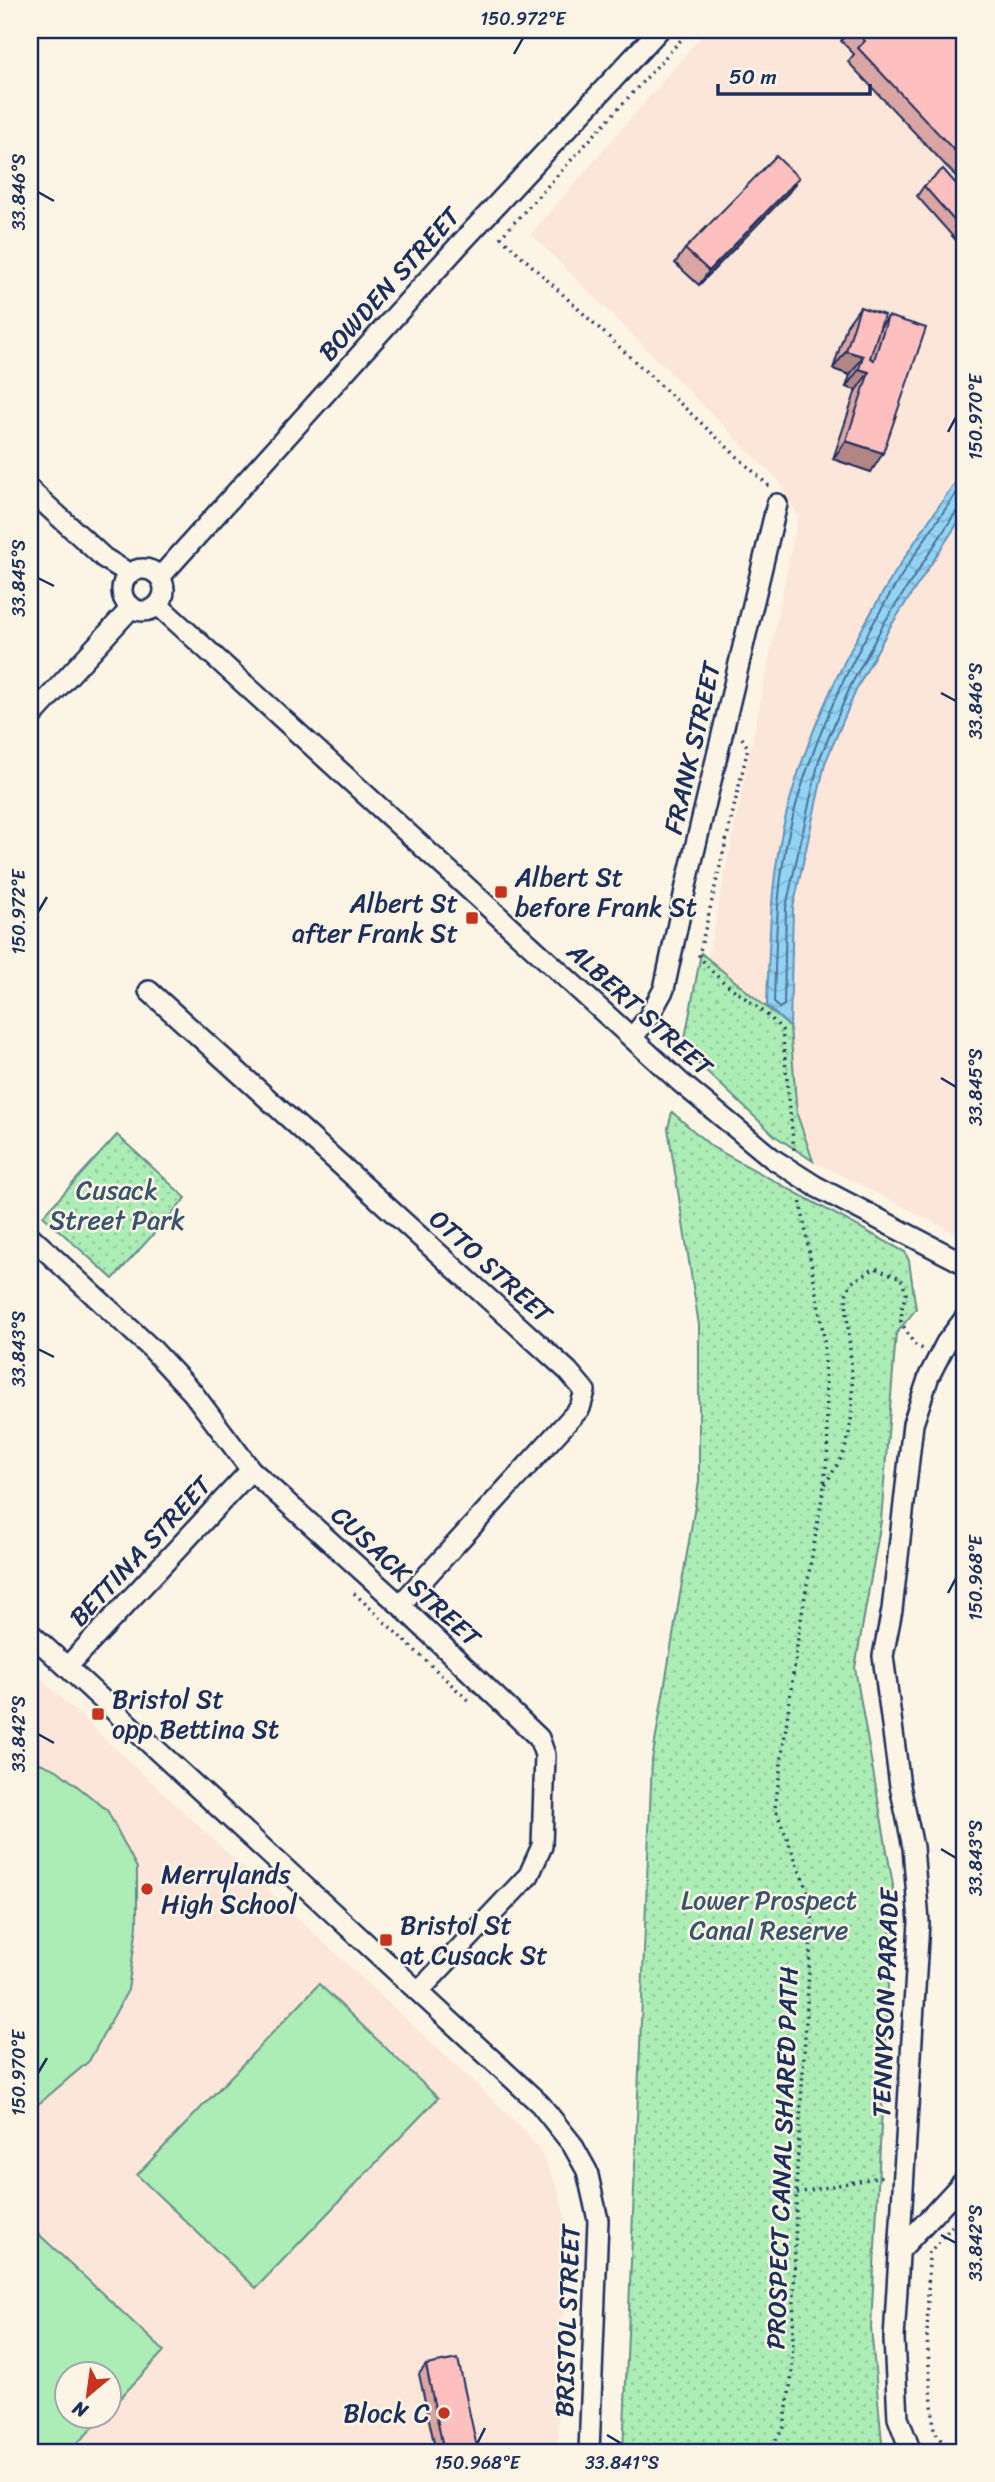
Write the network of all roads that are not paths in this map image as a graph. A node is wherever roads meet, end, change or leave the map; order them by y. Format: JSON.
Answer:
{"nodes":[{"id":1,"x":660,"y":30,"type":"edge"},
{"id":2,"x":30,"y":490,"type":"edge"},
{"id":3,"x":777,"y":504,"type":"road end"},
{"id":4,"x":130,"y":574,"type":"junction"},
{"id":5,"x":160,"y":577,"type":"junction"},
{"id":6,"x":158,"y":605,"type":"junction"},
{"id":7,"x":132,"y":607,"type":"junction"},
{"id":8,"x":30,"y":718,"type":"edge"},
{"id":9,"x":149,"y":991,"type":"dead end"},
{"id":10,"x":632,"y":1038,"type":"junction"},
{"id":11,"x":30,"y":1236,"type":"edge"},
{"id":12,"x":965,"y":1264,"type":"edge"},
{"id":13,"x":965,"y":1318,"type":"edge"},
{"id":14,"x":251,"y":1470,"type":"junction"},
{"id":15,"x":400,"y":1605,"type":"junction"},
{"id":16,"x":30,"y":1633,"type":"edge"},
{"id":17,"x":67,"y":1667,"type":"junction"},
{"id":18,"x":419,"y":1991,"type":"junction"},
{"id":19,"x":965,"y":2180,"type":"edge"},
{"id":20,"x":901,"y":2249,"type":"junction"},
{"id":21,"x":589,"y":2452,"type":"edge"},
{"id":22,"x":911,"y":2452,"type":"edge"}],
"edges":[{"from":1,"to":5,"type":"street","name":"BOWDEN STREET"},
{"from":2,"to":4,"type":"street"},
{"from":3,"to":10,"type":"street","name":"FRANK STREET"},
{"from":4,"to":5,"type":"street"},
{"from":4,"to":7,"type":"street"},
{"from":5,"to":6,"type":"street"},
{"from":6,"to":7,"type":"street"},
{"from":6,"to":10,"type":"street","name":"ALBERT STREET"},
{"from":7,"to":8,"type":"street"},
{"from":9,"to":15,"type":"street","name":"OTTO STREET"},
{"from":10,"to":12,"type":"street","name":"ALBERT STREET","bridge":true},
{"from":11,"to":14,"type":"street","name":"CUSACK STREET"},
{"from":13,"to":20,"type":"street","name":"TENNYSON PARADE"},
{"from":14,"to":15,"type":"street","name":"CUSACK STREET"},
{"from":14,"to":17,"type":"street","name":"BETTINA STREET"},
{"from":15,"to":18,"type":"street","name":"CUSACK STREET"},
{"from":16,"to":17,"type":"street","name":"BRISTOL STREET"},
{"from":17,"to":18,"type":"street","name":"BRISTOL STREET"},
{"from":18,"to":21,"type":"street","name":"BRISTOL STREET"},
{"from":19,"to":20,"type":"street"},
{"from":20,"to":22,"type":"street","name":"TENNYSON PARADE"}]}
